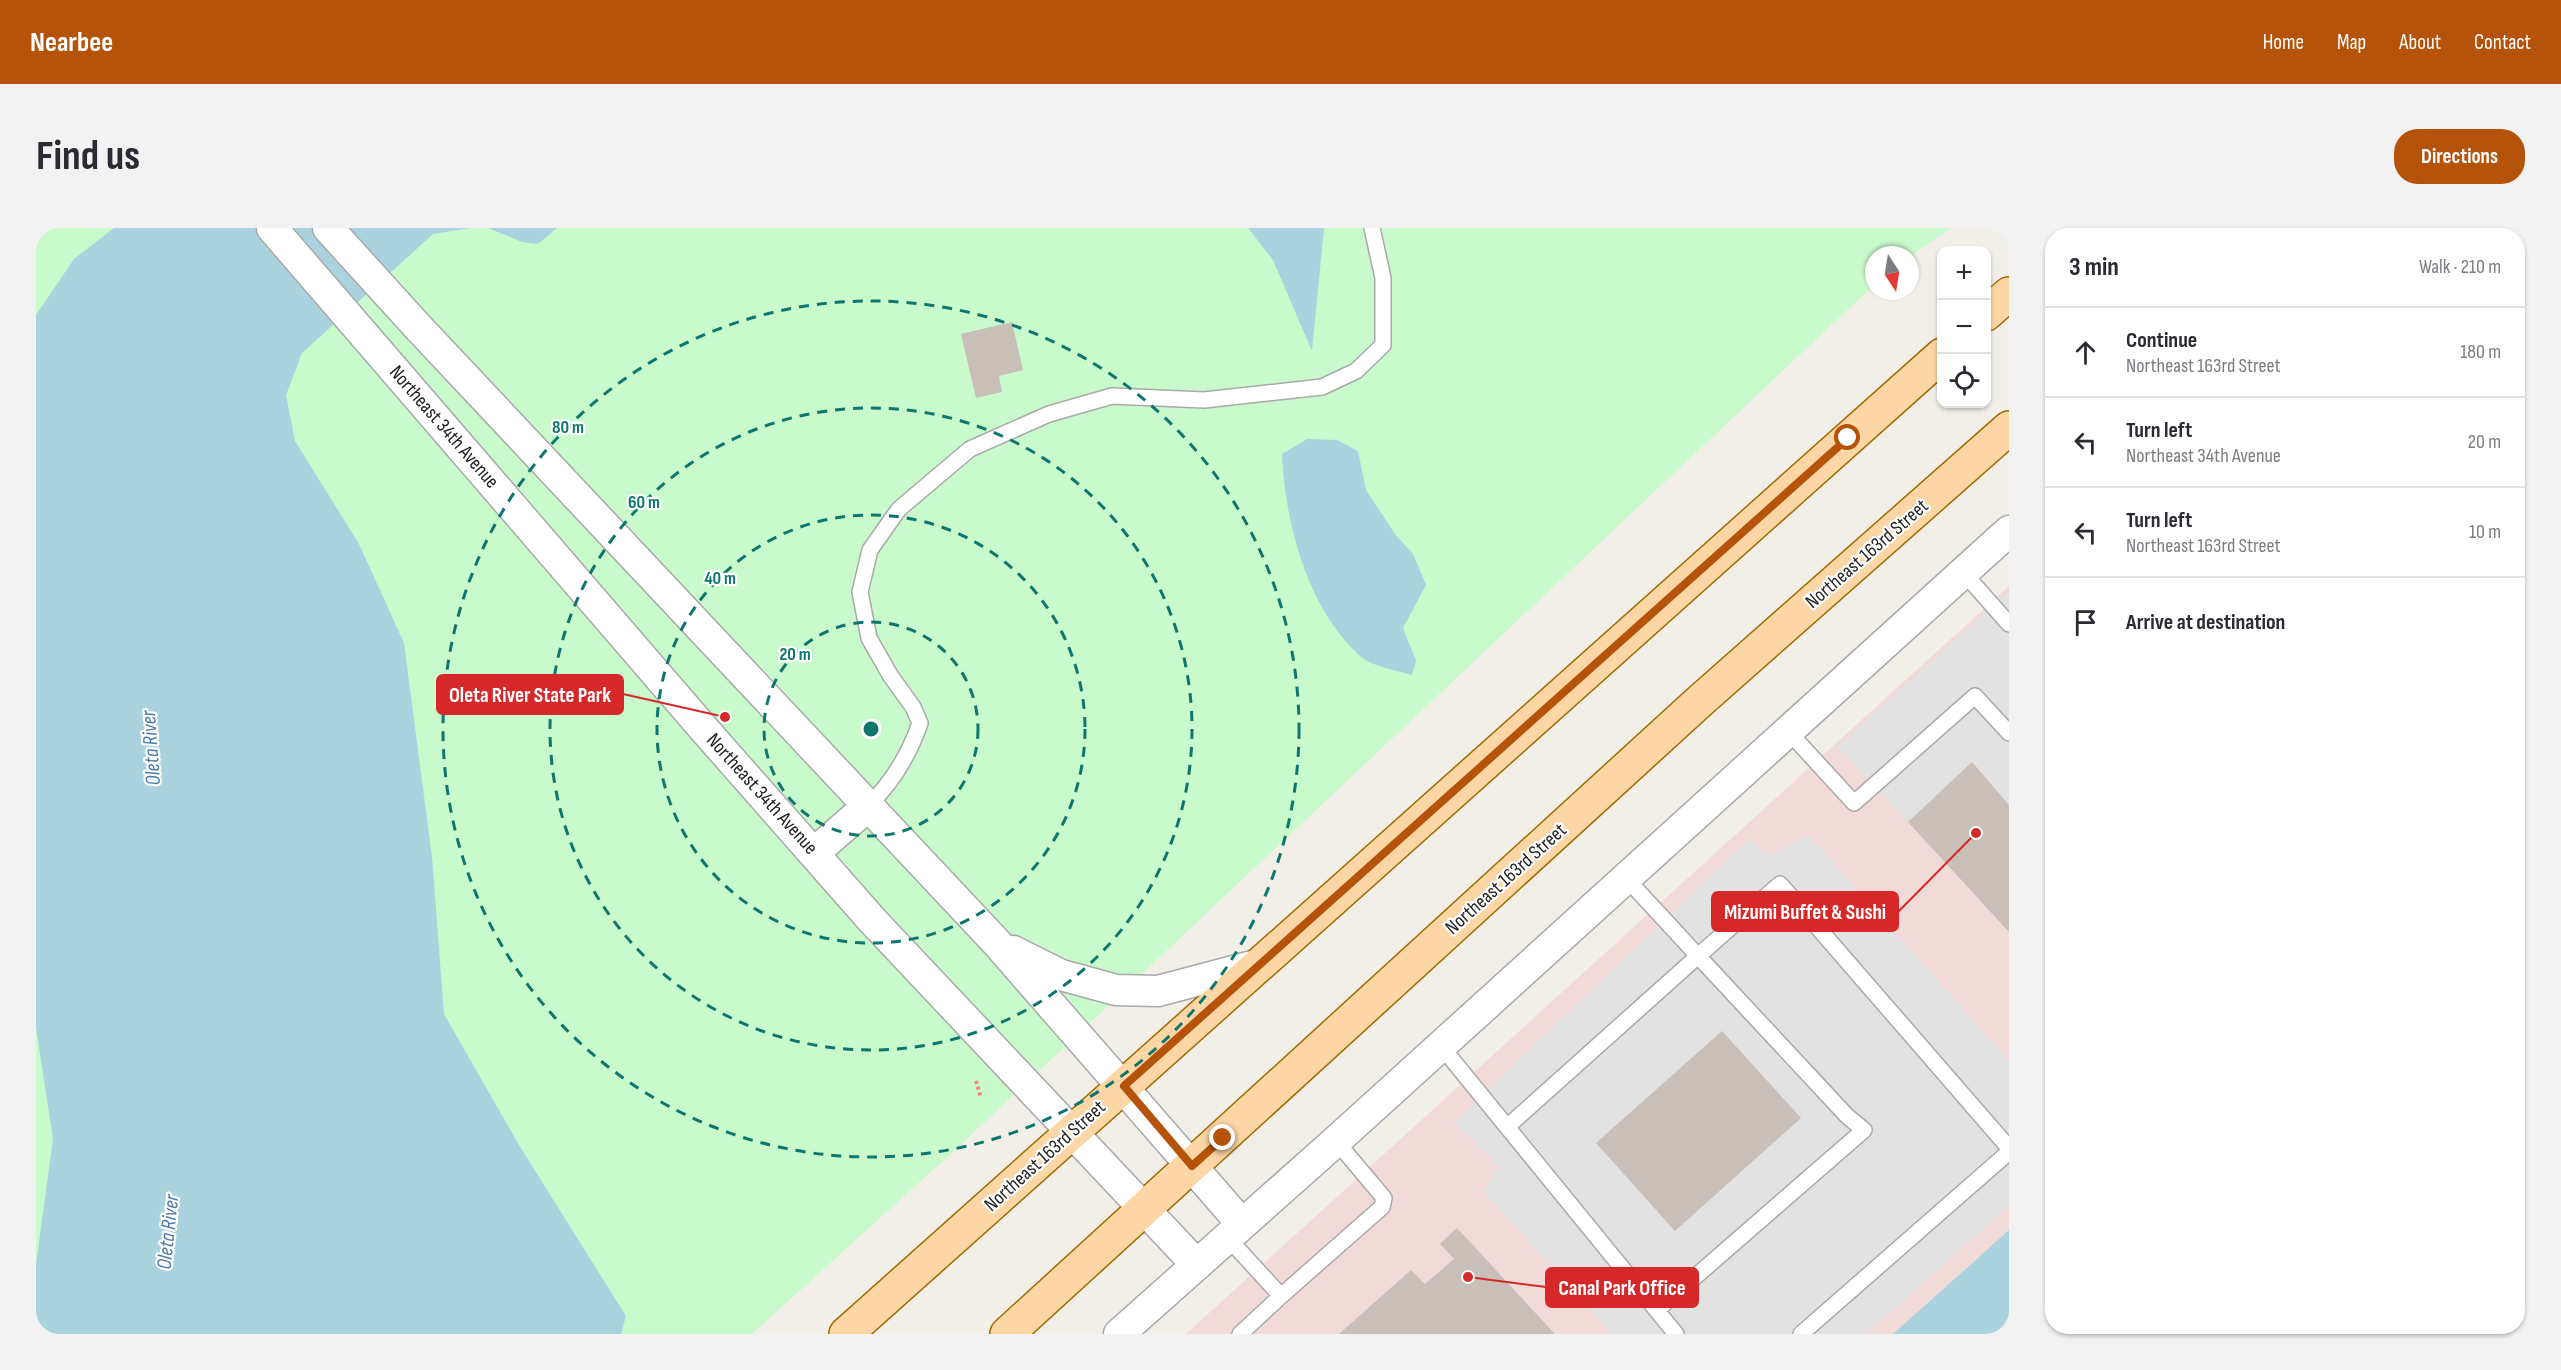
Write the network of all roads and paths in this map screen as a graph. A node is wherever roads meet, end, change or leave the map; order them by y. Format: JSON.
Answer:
{"nodes":[{"id":1,"x":272,"y":228,"type":"edge"},
{"id":2,"x":328,"y":228,"type":"edge"},
{"id":3,"x":1372,"y":228,"type":"edge"},
{"id":4,"x":2009,"y":294,"type":"edge"},
{"id":5,"x":1991,"y":310,"type":"edge"},
{"id":6,"x":1937,"y":359,"type":"edge"},
{"id":7,"x":2009,"y":429,"type":"edge"},
{"id":8,"x":2009,"y":531,"type":"edge"},
{"id":9,"x":1963,"y":572,"type":"junction"},
{"id":10,"x":2009,"y":624,"type":"edge"},
{"id":11,"x":1788,"y":731,"type":"junction"},
{"id":12,"x":2009,"y":733,"type":"edge"},
{"id":13,"x":868,"y":806,"type":"junction"},
{"id":14,"x":814,"y":853,"type":"junction"},
{"id":15,"x":1626,"y":878,"type":"junction"},
{"id":16,"x":997,"y":943,"type":"junction"},
{"id":17,"x":1698,"y":956,"type":"junction"},
{"id":18,"x":1260,"y":964,"type":"junction"},
{"id":19,"x":1441,"y":1046,"type":"junction"},
{"id":20,"x":1124,"y":1086,"type":"junction"},
{"id":21,"x":1507,"y":1127,"type":"junction"},
{"id":22,"x":1073,"y":1131,"type":"junction"},
{"id":23,"x":1336,"y":1141,"type":"junction"},
{"id":24,"x":2009,"y":1150,"type":"edge"},
{"id":25,"x":1192,"y":1166,"type":"junction"},
{"id":26,"x":1145,"y":1209,"type":"junction"},
{"id":27,"x":1235,"y":1231,"type":"junction"},
{"id":28,"x":1197,"y":1265,"type":"junction"},
{"id":29,"x":1281,"y":1296,"type":"junction"},
{"id":30,"x":1657,"y":1310,"type":"junction"},
{"id":31,"x":846,"y":1334,"type":"edge"},
{"id":32,"x":1007,"y":1334,"type":"edge"},
{"id":33,"x":1119,"y":1334,"type":"edge"},
{"id":34,"x":1240,"y":1334,"type":"edge"},
{"id":35,"x":1676,"y":1334,"type":"edge"},
{"id":36,"x":1801,"y":1334,"type":"edge"}],
"edges":[{"from":1,"to":14,"type":"street","name":"Northeast 34th Avenue"},
{"from":2,"to":13,"type":"street"},
{"from":3,"to":13,"type":"lane"},
{"from":4,"to":5,"type":"main road"},
{"from":6,"to":18,"type":"main road","name":"Northeast 163rd Street"},
{"from":7,"to":25,"type":"main road","name":"Northeast 163rd Street"},
{"from":8,"to":9,"type":"street"},
{"from":9,"to":10,"type":"lane"},
{"from":9,"to":11,"type":"street"},
{"from":11,"to":12,"type":"lane"},
{"from":11,"to":15,"type":"street"},
{"from":13,"to":14,"type":"street"},
{"from":13,"to":16,"type":"street"},
{"from":14,"to":22,"type":"street","name":"Northeast 34th Avenue"},
{"from":15,"to":17,"type":"lane"},
{"from":15,"to":19,"type":"street"},
{"from":16,"to":18,"type":"street"},
{"from":16,"to":20,"type":"street"},
{"from":17,"to":21,"type":"lane"},
{"from":17,"to":24,"type":"lane"},
{"from":17,"to":30,"type":"lane"},
{"from":18,"to":20,"type":"main road","name":"Northeast 163rd Street"},
{"from":19,"to":21,"type":"lane"},
{"from":19,"to":23,"type":"street"},
{"from":20,"to":22,"type":"main road","name":"Northeast 163rd Street"},
{"from":20,"to":25,"type":"street"},
{"from":21,"to":30,"type":"lane"},
{"from":22,"to":26,"type":"street","name":"Northeast 34th Avenue"},
{"from":22,"to":31,"type":"main road","name":"Northeast 163rd Street"},
{"from":23,"to":27,"type":"street"},
{"from":23,"to":29,"type":"lane"},
{"from":24,"to":36,"type":"lane"},
{"from":25,"to":26,"type":"main road","name":"Northeast 163rd Street"},
{"from":25,"to":27,"type":"street"},
{"from":26,"to":28,"type":"street","name":"Northeast 34th Avenue"},
{"from":26,"to":32,"type":"main road","name":"Northeast 163rd Street"},
{"from":27,"to":28,"type":"street"},
{"from":27,"to":29,"type":"lane"},
{"from":28,"to":33,"type":"street"},
{"from":29,"to":34,"type":"lane"},
{"from":30,"to":35,"type":"lane"}]}
